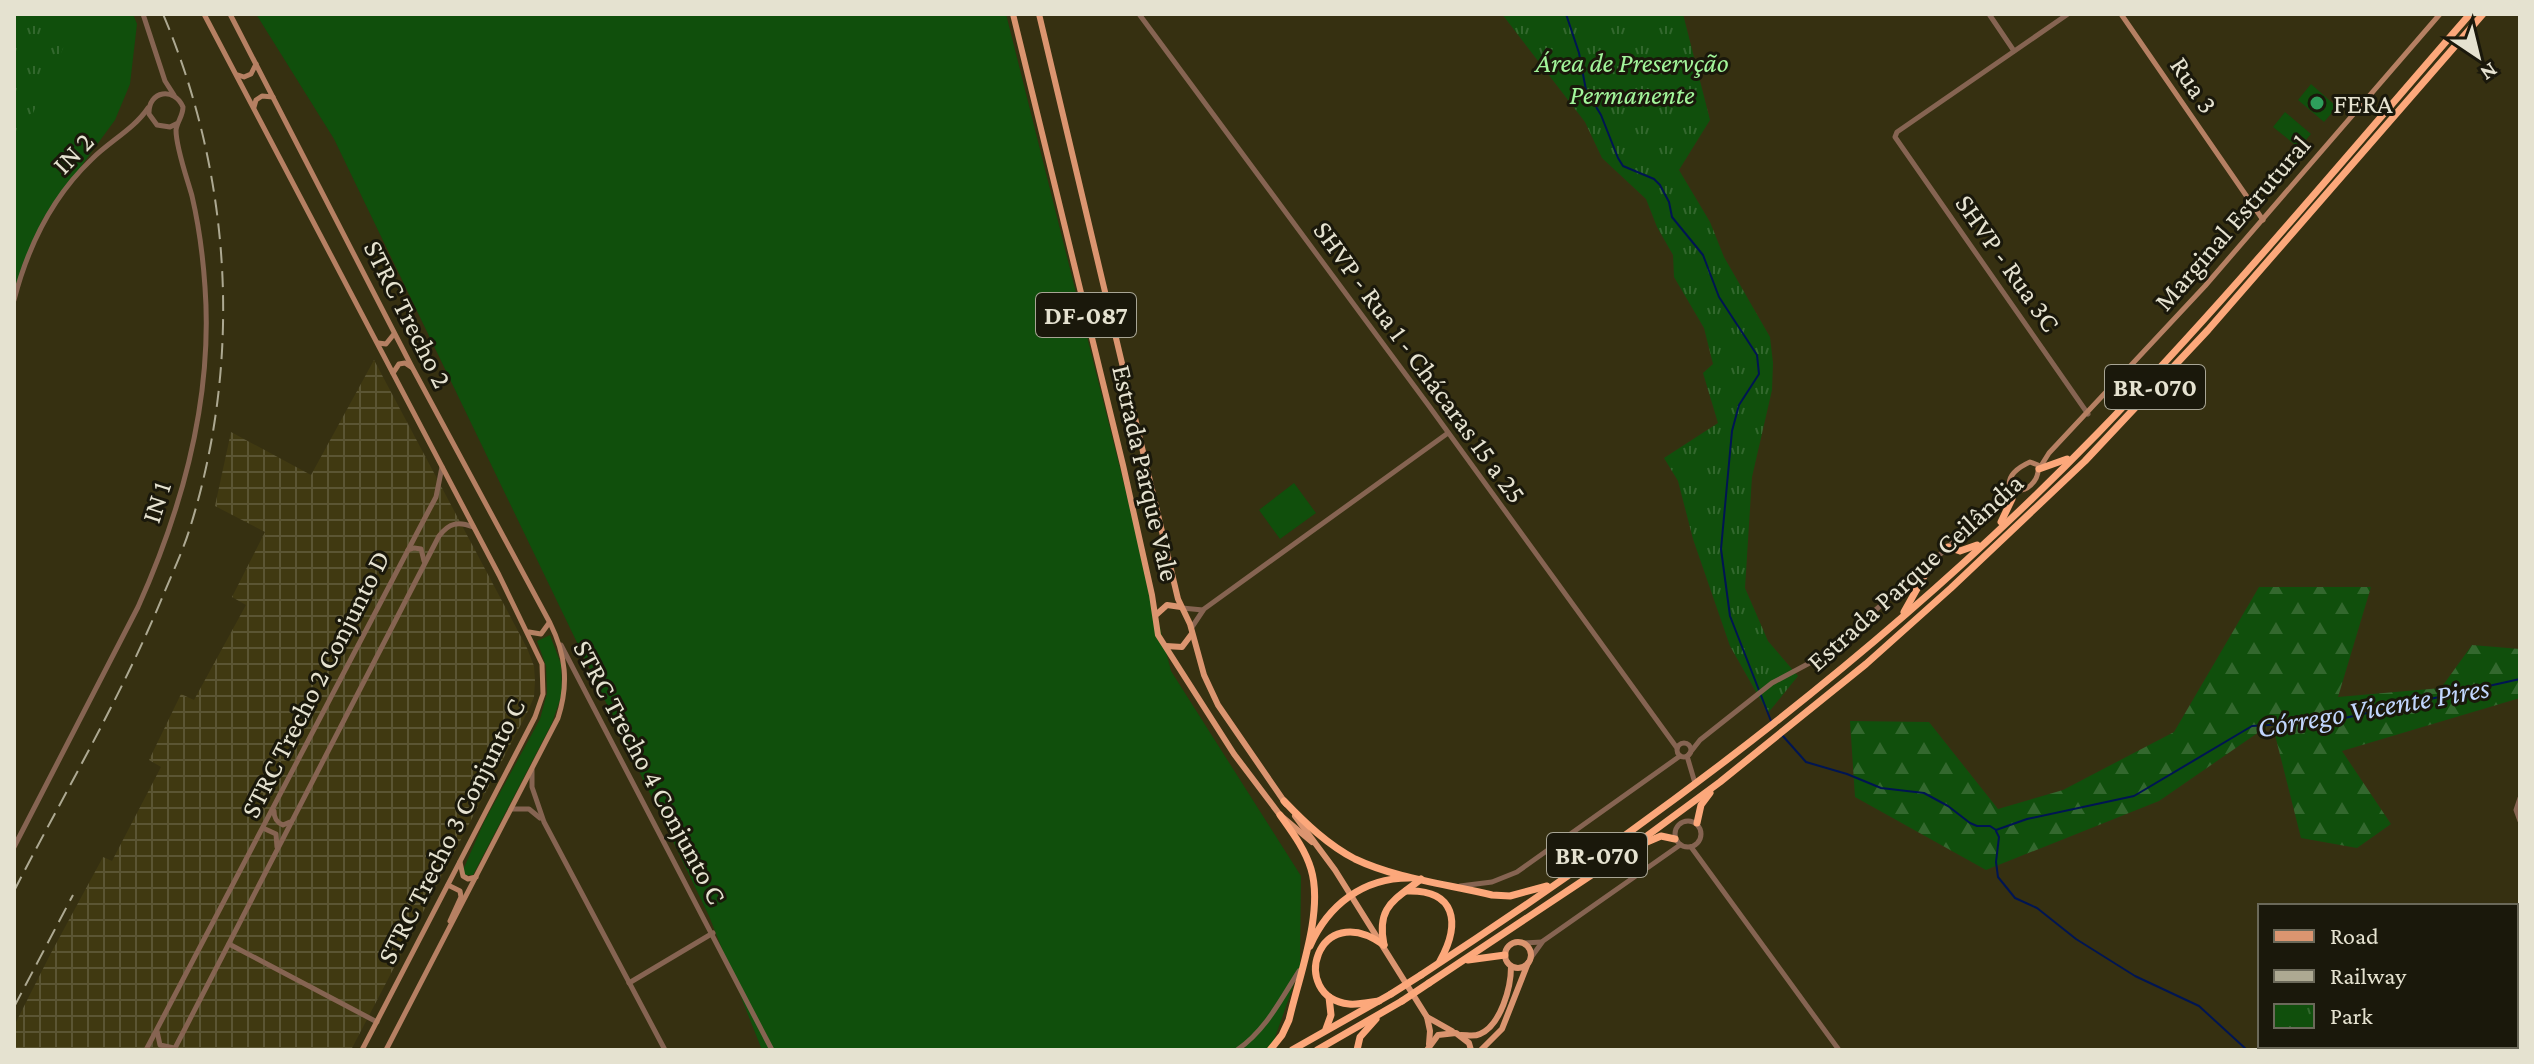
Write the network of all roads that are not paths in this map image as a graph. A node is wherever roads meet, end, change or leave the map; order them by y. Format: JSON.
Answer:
{"nodes":[{"id":1,"x":143,"y":14,"type":"edge"},
{"id":2,"x":204,"y":14,"type":"edge"},
{"id":3,"x":230,"y":14,"type":"edge"},
{"id":4,"x":1013,"y":14,"type":"edge"},
{"id":5,"x":1039,"y":14,"type":"edge"},
{"id":6,"x":1139,"y":14,"type":"edge"},
{"id":7,"x":1989,"y":14,"type":"edge"},
{"id":8,"x":2068,"y":14,"type":"edge"},
{"id":9,"x":2121,"y":14,"type":"edge"},
{"id":10,"x":2440,"y":14,"type":"edge"},
{"id":11,"x":2470,"y":14,"type":"edge"},
{"id":12,"x":2483,"y":14,"type":"edge"},
{"id":13,"x":2014,"y":51,"type":"junction"},
{"id":14,"x":256,"y":64,"type":"junction"},
{"id":15,"x":162,"y":74,"type":"junction"},
{"id":16,"x":237,"y":75,"type":"junction"},
{"id":17,"x":174,"y":95,"type":"junction"},
{"id":18,"x":274,"y":97,"type":"junction"},
{"id":19,"x":154,"y":98,"type":"junction"},
{"id":20,"x":148,"y":107,"type":"junction"},
{"id":21,"x":254,"y":107,"type":"junction"},
{"id":22,"x":153,"y":122,"type":"junction"},
{"id":23,"x":178,"y":123,"type":"junction"},
{"id":24,"x":161,"y":127,"type":"junction"},
{"id":25,"x":130,"y":128,"type":"junction"},
{"id":26,"x":178,"y":139,"type":"junction"},
{"id":27,"x":2263,"y":220,"type":"junction"},
{"id":28,"x":14,"y":300,"type":"edge"},
{"id":29,"x":395,"y":333,"type":"junction"},
{"id":30,"x":377,"y":342,"type":"junction"},
{"id":31,"x":412,"y":367,"type":"junction"},
{"id":32,"x":394,"y":377,"type":"junction"},
{"id":33,"x":2088,"y":414,"type":"junction"},
{"id":34,"x":1448,"y":433,"type":"junction"},
{"id":35,"x":2076,"y":454,"type":"junction"},
{"id":36,"x":442,"y":467,"type":"junction"},
{"id":37,"x":2037,"y":467,"type":"junction"},
{"id":38,"x":2012,"y":490,"type":"junction"},
{"id":39,"x":473,"y":527,"type":"junction"},
{"id":40,"x":1992,"y":535,"type":"junction"},
{"id":41,"x":1948,"y":547,"type":"junction"},
{"id":42,"x":406,"y":552,"type":"junction"},
{"id":43,"x":1932,"y":562,"type":"junction"},
{"id":44,"x":423,"y":566,"type":"junction"},
{"id":45,"x":1181,"y":608,"type":"junction"},
{"id":46,"x":1204,"y":609,"type":"junction"},
{"id":47,"x":1155,"y":616,"type":"junction"},
{"id":48,"x":1899,"y":619,"type":"junction"},
{"id":49,"x":551,"y":627,"type":"junction"},
{"id":50,"x":1191,"y":631,"type":"junction"},
{"id":51,"x":529,"y":632,"type":"junction"},
{"id":52,"x":1166,"y":646,"type":"junction"},
{"id":53,"x":1700,"y":740,"type":"junction"},
{"id":54,"x":1681,"y":744,"type":"junction"},
{"id":55,"x":1685,"y":755,"type":"junction"},
{"id":56,"x":532,"y":770,"type":"junction"},
{"id":57,"x":1720,"y":782,"type":"junction"},
{"id":58,"x":1695,"y":783,"type":"junction"},
{"id":59,"x":2520,"y":798,"type":"edge"},
{"id":60,"x":1284,"y":801,"type":"junction"},
{"id":61,"x":275,"y":806,"type":"junction"},
{"id":62,"x":511,"y":809,"type":"junction"},
{"id":63,"x":1280,"y":815,"type":"junction"},
{"id":64,"x":293,"y":818,"type":"junction"},
{"id":65,"x":2520,"y":821,"type":"edge"},
{"id":66,"x":544,"y":822,"type":"junction"},
{"id":67,"x":1697,"y":823,"type":"junction"},
{"id":68,"x":263,"y":828,"type":"junction"},
{"id":69,"x":1678,"y":842,"type":"junction"},
{"id":70,"x":14,"y":847,"type":"edge"},
{"id":71,"x":1691,"y":847,"type":"junction"},
{"id":72,"x":1321,"y":850,"type":"junction"},
{"id":73,"x":276,"y":852,"type":"junction"},
{"id":74,"x":1617,"y":858,"type":"junction"},
{"id":75,"x":460,"y":861,"type":"junction"},
{"id":76,"x":476,"y":877,"type":"junction"},
{"id":77,"x":1421,"y":879,"type":"junction"},
{"id":78,"x":1564,"y":880,"type":"junction"},
{"id":79,"x":448,"y":885,"type":"junction"},
{"id":80,"x":1450,"y":886,"type":"junction"},
{"id":81,"x":1406,"y":891,"type":"junction"},
{"id":82,"x":1351,"y":894,"type":"junction"},
{"id":83,"x":449,"y":930,"type":"junction"},
{"id":84,"x":713,"y":933,"type":"junction"},
{"id":85,"x":1543,"y":941,"type":"junction"},
{"id":86,"x":1522,"y":943,"type":"junction"},
{"id":87,"x":228,"y":944,"type":"junction"},
{"id":88,"x":1384,"y":945,"type":"junction"},
{"id":89,"x":1505,"y":955,"type":"junction"},
{"id":90,"x":1529,"y":961,"type":"junction"},
{"id":91,"x":1462,"y":962,"type":"junction"},
{"id":92,"x":1439,"y":963,"type":"junction"},
{"id":93,"x":1511,"y":967,"type":"junction"},
{"id":94,"x":1300,"y":970,"type":"junction"},
{"id":95,"x":629,"y":983,"type":"junction"},
{"id":96,"x":1329,"y":997,"type":"junction"},
{"id":97,"x":1379,"y":1001,"type":"junction"},
{"id":98,"x":1386,"y":1010,"type":"junction"},
{"id":99,"x":1427,"y":1017,"type":"junction"},
{"id":100,"x":377,"y":1022,"type":"junction"},
{"id":101,"x":157,"y":1030,"type":"junction"},
{"id":102,"x":1325,"y":1031,"type":"junction"},
{"id":103,"x":1459,"y":1034,"type":"junction"},
{"id":104,"x":1428,"y":1047,"type":"edge"},
{"id":105,"x":174,"y":1049,"type":"edge"},
{"id":106,"x":146,"y":1050,"type":"edge"},
{"id":107,"x":362,"y":1050,"type":"edge"},
{"id":108,"x":386,"y":1050,"type":"edge"},
{"id":109,"x":665,"y":1050,"type":"edge"},
{"id":110,"x":772,"y":1050,"type":"edge"},
{"id":111,"x":1237,"y":1050,"type":"edge"},
{"id":112,"x":1270,"y":1050,"type":"edge"},
{"id":113,"x":1292,"y":1050,"type":"edge"},
{"id":114,"x":1317,"y":1050,"type":"edge"},
{"id":115,"x":1357,"y":1050,"type":"edge"},
{"id":116,"x":1471,"y":1050,"type":"edge"},
{"id":117,"x":1481,"y":1050,"type":"edge"},
{"id":118,"x":1839,"y":1050,"type":"edge"}],
"edges":[{"from":1,"to":15,"type":"street"},
{"from":2,"to":16,"type":"main road","name":"STRC Trecho 2"},
{"from":3,"to":14,"type":"main road","name":"STRC Trecho 2"},
{"from":4,"to":47,"type":"main road","name":"Estrada Parque Vale","number":"DF-087"},
{"from":5,"to":45,"type":"main road","name":"Estrada Parque Vale","number":"DF-087"},
{"from":6,"to":34,"type":"street","name":"SHVP - Rua 1 - Chácaras 15 a 25"},
{"from":7,"to":13,"type":"street"},
{"from":8,"to":13,"type":"street"},
{"from":9,"to":27,"type":"main road","name":"Rua 3"},
{"from":10,"to":27,"type":"main road","name":"Marginal Estrutural"},
{"from":11,"to":35,"type":"highway","name":"Estrada Parque Ceilândia","number":"BR-070"},
{"from":12,"to":57,"type":"highway","name":"Estrada Parque Ceilândia","number":"BR-070"},
{"from":13,"to":33,"type":"street","name":"SHVP - Rua 3C"},
{"from":14,"to":16,"type":"main road"},
{"from":14,"to":18,"type":"main road","name":"STRC Trecho 2"},
{"from":15,"to":17,"type":"street"},
{"from":15,"to":19,"type":"street"},
{"from":16,"to":21,"type":"main road","name":"STRC Trecho 2"},
{"from":17,"to":19,"type":"street"},
{"from":17,"to":23,"type":"street"},
{"from":18,"to":21,"type":"main road"},
{"from":18,"to":29,"type":"main road","name":"STRC Trecho 2"},
{"from":19,"to":20,"type":"street"},
{"from":20,"to":22,"type":"street"},
{"from":20,"to":25,"type":"street","name":"IN 2"},
{"from":21,"to":30,"type":"main road","name":"STRC Trecho 2"},
{"from":22,"to":24,"type":"street"},
{"from":22,"to":25,"type":"street"},
{"from":23,"to":24,"type":"street"},
{"from":23,"to":26,"type":"street","name":"IN 1"},
{"from":24,"to":26,"type":"street"},
{"from":25,"to":28,"type":"street","name":"IN 2"},
{"from":26,"to":70,"type":"street","name":"IN 1"},
{"from":27,"to":33,"type":"main road","name":"Marginal Estrutural"},
{"from":29,"to":30,"type":"main road"},
{"from":29,"to":31,"type":"main road","name":"STRC Trecho 2"},
{"from":30,"to":32,"type":"main road","name":"STRC Trecho 2"},
{"from":31,"to":32,"type":"main road"},
{"from":31,"to":49,"type":"main road","name":"STRC Trecho 2"},
{"from":32,"to":36,"type":"main road","name":"STRC Trecho 2"},
{"from":33,"to":37,"type":"main road","name":"Marginal Estrutural"},
{"from":34,"to":46,"type":"street"},
{"from":34,"to":54,"type":"street","name":"SHVP - Rua 1 - Chácaras 15 a 25"},
{"from":35,"to":37,"type":"highway"},
{"from":35,"to":40,"type":"highway","name":"Estrada Parque Ceilândia","number":"BR-070"},
{"from":36,"to":39,"type":"main road","name":"STRC Trecho 2"},
{"from":36,"to":42,"type":"street","name":"STRC Trecho 2 Conjunto D"},
{"from":37,"to":38,"type":"main road"},
{"from":37,"to":38,"type":"main road"},
{"from":38,"to":40,"type":"highway"},
{"from":38,"to":41,"type":"street"},
{"from":39,"to":44,"type":"street"},
{"from":39,"to":51,"type":"main road","name":"STRC Trecho 3 Conjunto C"},
{"from":40,"to":41,"type":"highway"},
{"from":40,"to":48,"type":"highway","name":"Estrada Parque Ceilândia","number":"BR-070"},
{"from":41,"to":43,"type":"street"},
{"from":42,"to":44,"type":"street"},
{"from":42,"to":61,"type":"street","name":"STRC Trecho 2 Conjunto D"},
{"from":43,"to":48,"type":"highway"},
{"from":43,"to":53,"type":"street"},
{"from":44,"to":64,"type":"street"},
{"from":45,"to":46,"type":"street"},
{"from":45,"to":47,"type":"main road"},
{"from":45,"to":50,"type":"main road","number":"DF-087"},
{"from":46,"to":50,"type":"street"},
{"from":47,"to":52,"type":"main road","number":"DF-087"},
{"from":48,"to":58,"type":"highway","name":"Estrada Parque Ceilândia","number":"BR-070"},
{"from":49,"to":51,"type":"main road"},
{"from":49,"to":56,"type":"main road","name":"STRC Trecho 3 Conjunto C"},
{"from":49,"to":84,"type":"street","name":"STRC Trecho 4 Conjunto C"},
{"from":50,"to":52,"type":"main road"},
{"from":50,"to":60,"type":"main road","number":"DF-087"},
{"from":51,"to":75,"type":"main road","name":"STRC Trecho 3 Conjunto C"},
{"from":52,"to":63,"type":"main road","number":"DF-087"},
{"from":53,"to":54,"type":"street"},
{"from":53,"to":55,"type":"street"},
{"from":54,"to":55,"type":"street"},
{"from":54,"to":55,"type":"street"},
{"from":55,"to":58,"type":"street"},
{"from":55,"to":80,"type":"street"},
{"from":56,"to":62,"type":"main road","name":"STRC Trecho 3 Conjunto C"},
{"from":56,"to":66,"type":"street"},
{"from":57,"to":67,"type":"highway"},
{"from":57,"to":74,"type":"highway","name":"Estrada Parque Ceilândia","number":"BR-070"},
{"from":58,"to":78,"type":"highway","name":"Estrada Parque Ceilândia","number":"BR-070"},
{"from":59,"to":65,"type":"street"},
{"from":60,"to":72,"type":"main road","number":"DF-087"},
{"from":60,"to":77,"type":"highway"},
{"from":61,"to":64,"type":"street"},
{"from":61,"to":68,"type":"street","name":"STRC Trecho 2 Conjunto D"},
{"from":62,"to":66,"type":"street"},
{"from":62,"to":76,"type":"main road","name":"STRC Trecho 3 Conjunto C"},
{"from":63,"to":72,"type":"main road","number":"DF-087"},
{"from":63,"to":94,"type":"highway"},
{"from":64,"to":73,"type":"street"},
{"from":66,"to":95,"type":"street"},
{"from":67,"to":69,"type":"street"},
{"from":67,"to":71,"type":"street"},
{"from":68,"to":73,"type":"street"},
{"from":68,"to":101,"type":"street","name":"STRC Trecho 2 Conjunto D"},
{"from":69,"to":71,"type":"street"},
{"from":69,"to":74,"type":"highway"},
{"from":69,"to":85,"type":"street"},
{"from":71,"to":118,"type":"street"},
{"from":72,"to":82,"type":"main road","number":"DF-087"},
{"from":73,"to":87,"type":"street"},
{"from":74,"to":91,"type":"highway","name":"Estrada Parque Ceilândia","number":"BR-070"},
{"from":75,"to":76,"type":"main road"},
{"from":75,"to":79,"type":"main road","name":"STRC Trecho 3 Conjunto C"},
{"from":76,"to":83,"type":"main road","name":"STRC Trecho 3 Conjunto C"},
{"from":77,"to":80,"type":"highway"},
{"from":77,"to":81,"type":"highway"},
{"from":77,"to":82,"type":"highway"},
{"from":78,"to":80,"type":"highway"},
{"from":78,"to":92,"type":"highway","name":"Estrada Parque Ceilândia","number":"BR-070"},
{"from":79,"to":83,"type":"main road"},
{"from":79,"to":100,"type":"main road","name":"STRC Trecho 3 Conjunto C"},
{"from":81,"to":88,"type":"highway"},
{"from":81,"to":92,"type":"highway"},
{"from":82,"to":88,"type":"main road","number":"DF-087"},
{"from":82,"to":94,"type":"highway"},
{"from":83,"to":108,"type":"main road","name":"STRC Trecho 3 Conjunto C"},
{"from":84,"to":95,"type":"street"},
{"from":84,"to":110,"type":"street","name":"STRC Trecho 4 Conjunto C"},
{"from":85,"to":86,"type":"street"},
{"from":85,"to":90,"type":"street"},
{"from":86,"to":89,"type":"main road"},
{"from":86,"to":90,"type":"main road"},
{"from":87,"to":100,"type":"street"},
{"from":87,"to":105,"type":"street"},
{"from":88,"to":96,"type":"highway"},
{"from":88,"to":99,"type":"main road","number":"DF-087"},
{"from":89,"to":91,"type":"highway"},
{"from":89,"to":93,"type":"main road"},
{"from":90,"to":93,"type":"main road"},
{"from":90,"to":117,"type":"main road"},
{"from":91,"to":98,"type":"highway","name":"Estrada Parque Ceilândia","number":"BR-070","bridge":true},
{"from":92,"to":97,"type":"highway","name":"Estrada Parque Ceilândia","number":"BR-070","bridge":true},
{"from":93,"to":103,"type":"main road"},
{"from":94,"to":111,"type":"street"},
{"from":94,"to":112,"type":"highway"},
{"from":95,"to":109,"type":"street"},
{"from":96,"to":97,"type":"highway"},
{"from":96,"to":102,"type":"highway"},
{"from":97,"to":102,"type":"highway","name":"Estrada Parque Ceilândia","number":"BR-070"},
{"from":98,"to":114,"type":"highway","name":"Estrada Parque Ceilândia","number":"BR-070"},
{"from":98,"to":115,"type":"highway"},
{"from":99,"to":103,"type":"main road"},
{"from":99,"to":104,"type":"main road","number":"DF-087"},
{"from":100,"to":107,"type":"main road","name":"STRC Trecho 3 Conjunto C"},
{"from":101,"to":105,"type":"street"},
{"from":101,"to":106,"type":"street","name":"STRC Trecho 2 Conjunto D"},
{"from":102,"to":113,"type":"highway","name":"Estrada Parque Ceilândia","number":"BR-070"},
{"from":103,"to":104,"type":"main road","number":"DF-087"},
{"from":103,"to":116,"type":"main road"}]}
